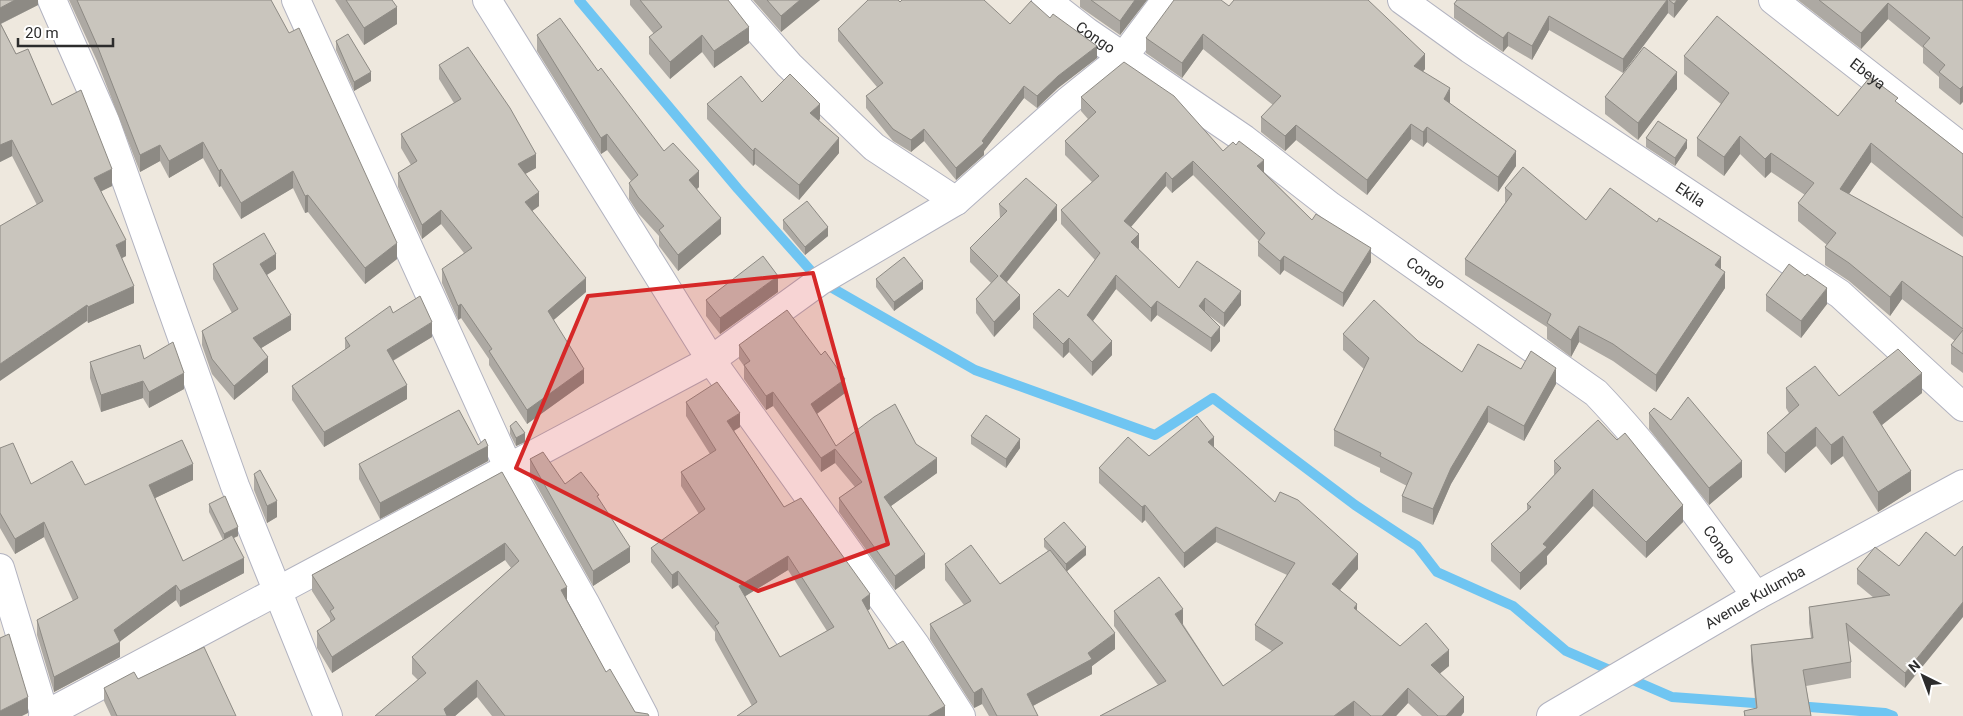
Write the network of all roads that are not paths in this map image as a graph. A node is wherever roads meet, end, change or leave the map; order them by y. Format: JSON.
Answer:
{"nodes":[{"id":1,"x":52,"y":0,"type":"edge"},
{"id":2,"x":296,"y":0,"type":"edge"},
{"id":3,"x":487,"y":0,"type":"edge"},
{"id":4,"x":732,"y":0,"type":"edge"},
{"id":5,"x":1046,"y":0,"type":"edge"},
{"id":6,"x":1166,"y":0,"type":"edge"},
{"id":7,"x":1402,"y":0,"type":"edge"},
{"id":8,"x":1773,"y":0,"type":"edge"},
{"id":9,"x":1124,"y":56,"type":"junction"},
{"id":10,"x":1963,"y":148,"type":"edge"},
{"id":11,"x":956,"y":201,"type":"junction"},
{"id":12,"x":711,"y":360,"type":"junction"},
{"id":13,"x":1963,"y":407,"type":"edge"},
{"id":14,"x":509,"y":469,"type":"junction"},
{"id":15,"x":1963,"y":484,"type":"edge"},
{"id":16,"x":0,"y":568,"type":"edge"},
{"id":17,"x":277,"y":591,"type":"junction"},
{"id":18,"x":1756,"y":596,"type":"junction"},
{"id":19,"x":44,"y":716,"type":"edge"},
{"id":20,"x":328,"y":716,"type":"edge"},
{"id":21,"x":644,"y":716,"type":"edge"},
{"id":22,"x":961,"y":716,"type":"edge"},
{"id":23,"x":1552,"y":716,"type":"edge"}],
"edges":[{"from":1,"to":17,"type":"street"},
{"from":2,"to":14,"type":"street"},
{"from":3,"to":12,"type":"street"},
{"from":4,"to":11,"type":"street"},
{"from":5,"to":9,"type":"street","name":"Congo"},
{"from":6,"to":9,"type":"street"},
{"from":7,"to":13,"type":"street","name":"Ekila"},
{"from":8,"to":10,"type":"street","name":"Ebeya"},
{"from":9,"to":11,"type":"street"},
{"from":9,"to":18,"type":"street","name":"Congo"},
{"from":11,"to":12,"type":"street"},
{"from":12,"to":14,"type":"street"},
{"from":12,"to":22,"type":"street"},
{"from":14,"to":17,"type":"street"},
{"from":14,"to":21,"type":"street"},
{"from":15,"to":18,"type":"street","name":"Avenue Kulumba"},
{"from":16,"to":19,"type":"street"},
{"from":17,"to":19,"type":"street"},
{"from":17,"to":20,"type":"street"},
{"from":18,"to":23,"type":"street","name":"Avenue Kulumba"}]}
